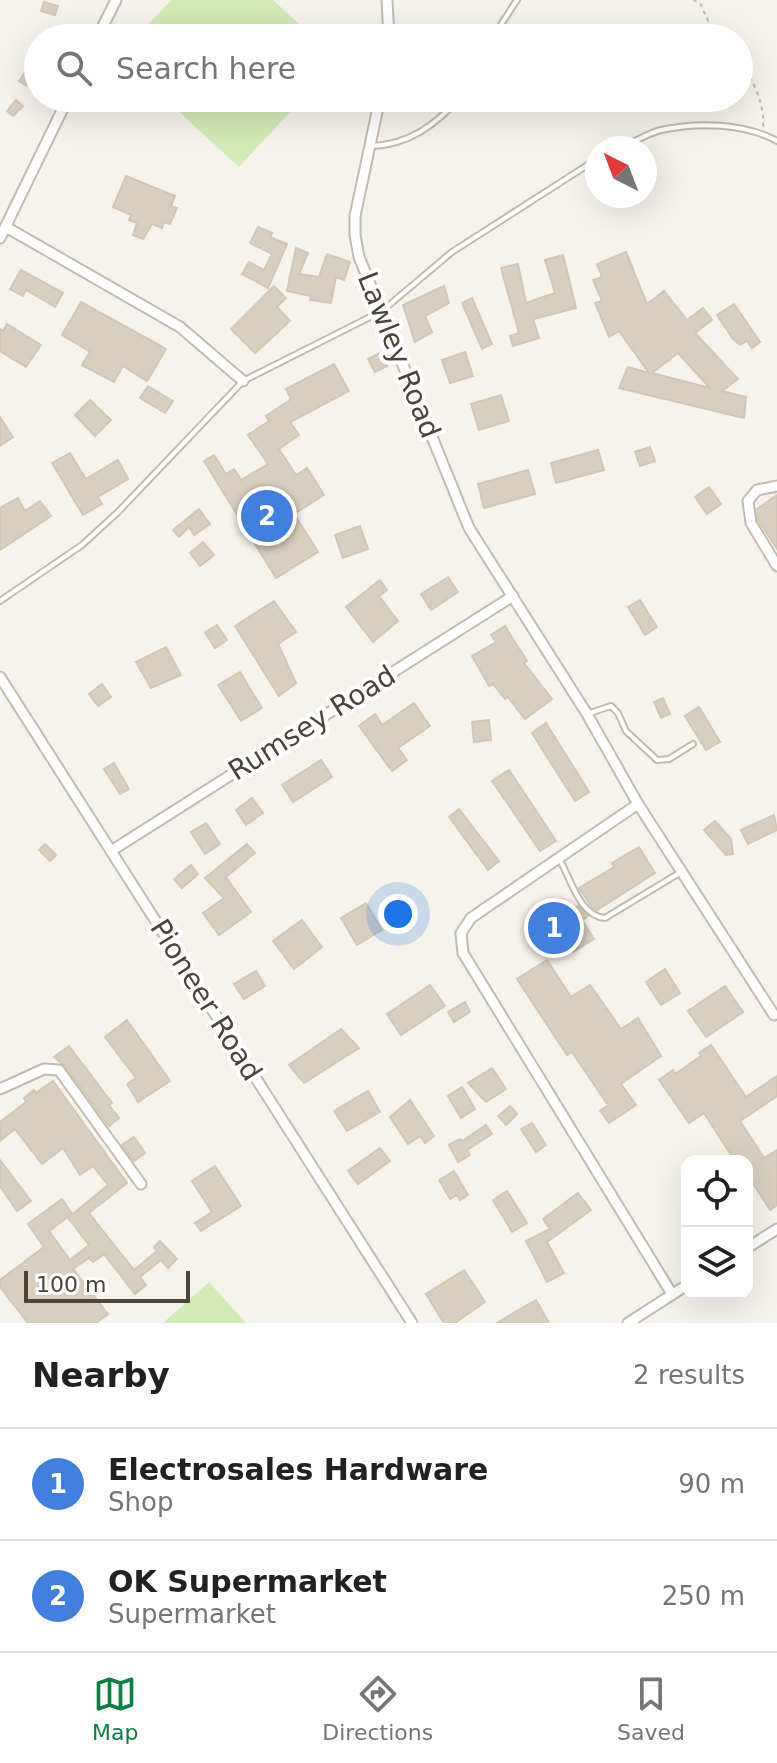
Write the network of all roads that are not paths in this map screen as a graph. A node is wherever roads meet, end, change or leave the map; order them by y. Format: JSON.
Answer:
{"nodes":[{"id":1,"x":116,"y":0,"type":"edge"},
{"id":2,"x":387,"y":0,"type":"edge"},
{"id":3,"x":517,"y":0,"type":"edge"},
{"id":4,"x":104,"y":24,"type":"edge"},
{"id":5,"x":388,"y":24,"type":"edge"},
{"id":6,"x":502,"y":24,"type":"edge"},
{"id":7,"x":61,"y":112,"type":"edge"},
{"id":8,"x":377,"y":112,"type":"edge"},
{"id":9,"x":447,"y":112,"type":"edge"},
{"id":10,"x":646,"y":136,"type":"edge"},
{"id":11,"x":777,"y":141,"type":"edge"},
{"id":12,"x":371,"y":146,"type":"junction"},
{"id":13,"x":585,"y":167,"type":"edge"},
{"id":14,"x":6,"y":227,"type":"junction"},
{"id":15,"x":0,"y":238,"type":"edge"},
{"id":16,"x":382,"y":311,"type":"junction"},
{"id":17,"x":243,"y":381,"type":"junction"},
{"id":18,"x":777,"y":486,"type":"edge"},
{"id":19,"x":777,"y":565,"type":"edge"},
{"id":20,"x":513,"y":596,"type":"junction"},
{"id":21,"x":0,"y":601,"type":"edge"},
{"id":22,"x":0,"y":677,"type":"edge"},
{"id":23,"x":587,"y":714,"type":"junction"},
{"id":24,"x":693,"y":744,"type":"dead end"},
{"id":25,"x":638,"y":804,"type":"junction"},
{"id":26,"x":111,"y":851,"type":"junction"},
{"id":27,"x":559,"y":858,"type":"junction"},
{"id":28,"x":681,"y":871,"type":"junction"},
{"id":29,"x":776,"y":1016,"type":"edge"},
{"id":30,"x":0,"y":1089,"type":"edge"},
{"id":31,"x":141,"y":1184,"type":"dead end"},
{"id":32,"x":777,"y":1229,"type":"edge"},
{"id":33,"x":753,"y":1244,"type":"edge"},
{"id":34,"x":681,"y":1289,"type":"edge"},
{"id":35,"x":672,"y":1294,"type":"junction"},
{"id":36,"x":412,"y":1323,"type":"edge"},
{"id":37,"x":628,"y":1323,"type":"edge"}],
"edges":[{"from":1,"to":4,"type":"street"},
{"from":2,"to":5,"type":"street"},
{"from":3,"to":6,"type":"lane"},
{"from":7,"to":14,"type":"street"},
{"from":8,"to":12,"type":"street","name":"Lawley Road"},
{"from":9,"to":12,"type":"lane"},
{"from":10,"to":11,"type":"lane"},
{"from":12,"to":16,"type":"street","name":"Lawley Road"},
{"from":13,"to":16,"type":"lane"},
{"from":14,"to":15,"type":"street"},
{"from":14,"to":17,"type":"street"},
{"from":16,"to":17,"type":"lane"},
{"from":16,"to":20,"type":"street","name":"Lawley Road"},
{"from":17,"to":21,"type":"lane"},
{"from":18,"to":19,"type":"street"},
{"from":20,"to":23,"type":"street","name":"Lawley Road"},
{"from":20,"to":26,"type":"street","name":"Rumsey Road"},
{"from":22,"to":26,"type":"street","name":"Pioneer Road"},
{"from":23,"to":24,"type":"lane"},
{"from":23,"to":25,"type":"street","name":"Lawley Road"},
{"from":25,"to":27,"type":"street"},
{"from":25,"to":28,"type":"street","name":"Lawley Road"},
{"from":26,"to":36,"type":"street","name":"Pioneer Road"},
{"from":27,"to":28,"type":"lane"},
{"from":27,"to":35,"type":"street"},
{"from":28,"to":29,"type":"street","name":"Lawley Road"},
{"from":30,"to":31,"type":"street"},
{"from":32,"to":33,"type":"street"},
{"from":34,"to":35,"type":"street"},
{"from":35,"to":37,"type":"street"}]}
